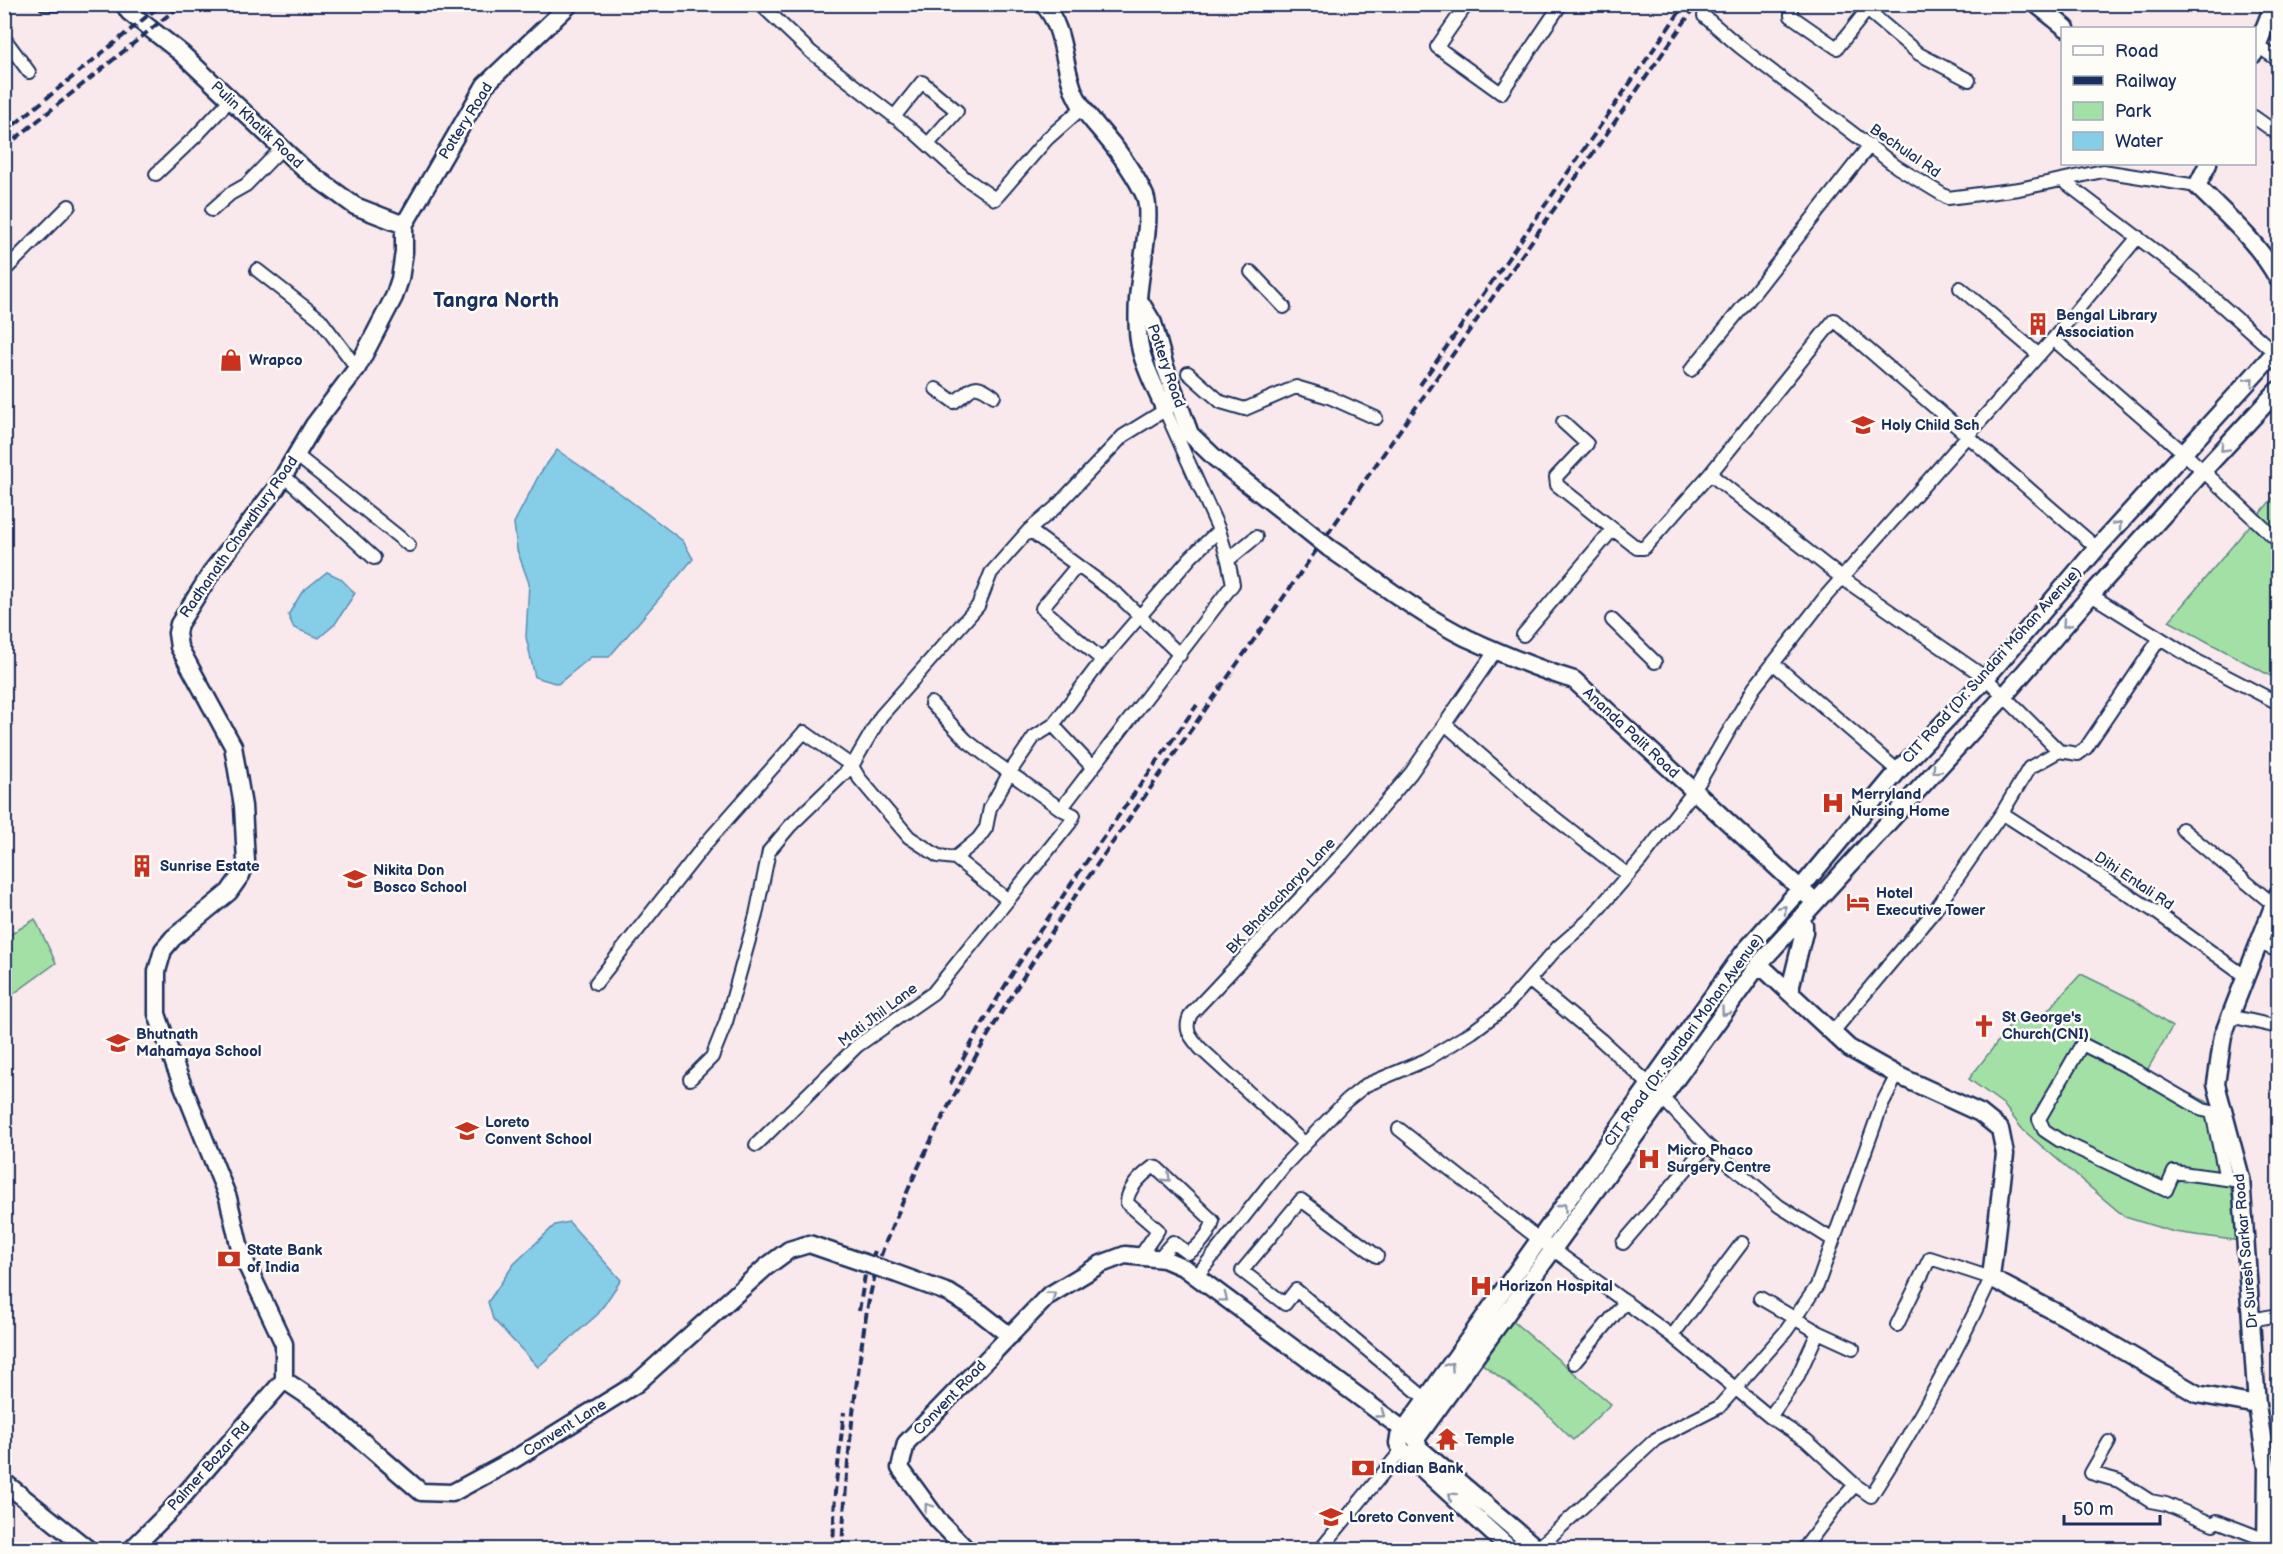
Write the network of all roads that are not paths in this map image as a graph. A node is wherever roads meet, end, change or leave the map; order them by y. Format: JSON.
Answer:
{"nodes":[{"id":1,"x":45,"y":4,"type":"edge"},
{"id":2,"x":57,"y":4,"type":"edge"},
{"id":3,"x":123,"y":4,"type":"edge"},
{"id":4,"x":570,"y":4,"type":"edge"},
{"id":5,"x":760,"y":4,"type":"edge"},
{"id":6,"x":1043,"y":4,"type":"edge"},
{"id":7,"x":1467,"y":4,"type":"edge"},
{"id":8,"x":1791,"y":4,"type":"edge"},
{"id":9,"x":2036,"y":4,"type":"edge"},
{"id":10,"x":2274,"y":4,"type":"edge"},
{"id":11,"x":1560,"y":5,"type":"edge"},
{"id":12,"x":1869,"y":7,"type":"edge"},
{"id":13,"x":1704,"y":16,"type":"dead end"},
{"id":14,"x":2065,"y":27,"type":"edge"},
{"id":15,"x":4,"y":38,"type":"edge"},
{"id":16,"x":2256,"y":50,"type":"edge"},
{"id":17,"x":2278,"y":60,"type":"edge"},
{"id":18,"x":29,"y":72,"type":"dead end"},
{"id":19,"x":1969,"y":80,"type":"dead end"},
{"id":20,"x":230,"y":100,"type":"junction"},
{"id":21,"x":1082,"y":108,"type":"junction"},
{"id":22,"x":894,"y":117,"type":"junction"},
{"id":23,"x":2256,"y":118,"type":"edge"},
{"id":24,"x":2278,"y":134,"type":"edge"},
{"id":25,"x":928,"y":144,"type":"junction"},
{"id":26,"x":1870,"y":145,"type":"junction"},
{"id":27,"x":282,"y":148,"type":"junction"},
{"id":28,"x":2208,"y":165,"type":"edge"},
{"id":29,"x":156,"y":174,"type":"dead end"},
{"id":30,"x":2062,"y":180,"type":"junction"},
{"id":31,"x":2197,"y":186,"type":"junction"},
{"id":32,"x":69,"y":206,"type":"dead end"},
{"id":33,"x":212,"y":210,"type":"dead end"},
{"id":34,"x":404,"y":225,"type":"junction"},
{"id":35,"x":2138,"y":237,"type":"junction"},
{"id":36,"x":257,"y":270,"type":"dead end"},
{"id":37,"x":4,"y":271,"type":"edge"},
{"id":38,"x":1251,"y":272,"type":"dead end"},
{"id":39,"x":2278,"y":279,"type":"edge"},
{"id":40,"x":1960,"y":288,"type":"dead end"},
{"id":41,"x":1138,"y":299,"type":"junction"},
{"id":42,"x":1284,"y":307,"type":"dead end"},
{"id":43,"x":2053,"y":339,"type":"junction"},
{"id":44,"x":2277,"y":351,"type":"edge"},
{"id":45,"x":2039,"y":355,"type":"junction"},
{"id":46,"x":357,"y":368,"type":"junction"},
{"id":47,"x":1691,"y":370,"type":"dead end"},
{"id":48,"x":1188,"y":373,"type":"dead end"},
{"id":49,"x":936,"y":389,"type":"dead end"},
{"id":50,"x":2278,"y":390,"type":"edge"},
{"id":51,"x":994,"y":396,"type":"dead end"},
{"id":52,"x":1165,"y":410,"type":"junction"},
{"id":53,"x":1376,"y":418,"type":"dead end"},
{"id":54,"x":1563,"y":422,"type":"dead end"},
{"id":55,"x":1190,"y":434,"type":"joint"},
{"id":56,"x":1967,"y":435,"type":"junction"},
{"id":57,"x":2184,"y":453,"type":"junction"},
{"id":58,"x":296,"y":455,"type":"junction"},
{"id":59,"x":2203,"y":471,"type":"junction"},
{"id":60,"x":1710,"y":474,"type":"junction"},
{"id":61,"x":284,"y":476,"type":"junction"},
{"id":62,"x":1613,"y":529,"type":"junction"},
{"id":63,"x":1029,"y":530,"type":"junction"},
{"id":64,"x":1219,"y":530,"type":"junction"},
{"id":65,"x":1256,"y":537,"type":"dead end"},
{"id":66,"x":2278,"y":541,"type":"edge"},
{"id":67,"x":409,"y":545,"type":"dead end"},
{"id":68,"x":2097,"y":548,"type":"junction"},
{"id":69,"x":374,"y":558,"type":"dead end"},
{"id":70,"x":1228,"y":560,"type":"junction"},
{"id":71,"x":1077,"y":566,"type":"junction"},
{"id":72,"x":1842,"y":578,"type":"junction"},
{"id":73,"x":2091,"y":595,"type":"junction"},
{"id":74,"x":1140,"y":616,"type":"junction"},
{"id":75,"x":1612,"y":620,"type":"dead end"},
{"id":76,"x":1523,"y":635,"type":"dead end"},
{"id":77,"x":2160,"y":638,"type":"junction"},
{"id":78,"x":1496,"y":650,"type":"junction"},
{"id":79,"x":1180,"y":655,"type":"junction"},
{"id":80,"x":1102,"y":660,"type":"junction"},
{"id":81,"x":1655,"y":662,"type":"dead end"},
{"id":82,"x":1773,"y":663,"type":"junction"},
{"id":83,"x":1986,"y":678,"type":"junction"},
{"id":84,"x":2004,"y":696,"type":"junction"},
{"id":85,"x":930,"y":703,"type":"dead end"},
{"id":86,"x":2278,"y":703,"type":"edge"},
{"id":87,"x":1445,"y":724,"type":"junction"},
{"id":88,"x":1053,"y":725,"type":"junction"},
{"id":89,"x":2059,"y":751,"type":"junction"},
{"id":90,"x":852,"y":766,"type":"junction"},
{"id":91,"x":1093,"y":768,"type":"junction"},
{"id":92,"x":1898,"y":771,"type":"junction"},
{"id":93,"x":1010,"y":772,"type":"junction"},
{"id":94,"x":1694,"y":791,"type":"junction"},
{"id":95,"x":1061,"y":809,"type":"junction"},
{"id":96,"x":2002,"y":813,"type":"junction"},
{"id":97,"x":2182,"y":829,"type":"dead end"},
{"id":98,"x":955,"y":858,"type":"junction"},
{"id":99,"x":1628,"y":875,"type":"junction"},
{"id":100,"x":1800,"y":889,"type":"junction"},
{"id":101,"x":1008,"y":900,"type":"junction"},
{"id":102,"x":2276,"y":900,"type":"edge"},
{"id":103,"x":1815,"y":903,"type":"junction"},
{"id":104,"x":1800,"y":918,"type":"junction"},
{"id":105,"x":2272,"y":945,"type":"edge"},
{"id":106,"x":1759,"y":964,"type":"junction"},
{"id":107,"x":2246,"y":977,"type":"junction"},
{"id":108,"x":1530,"y":981,"type":"junction"},
{"id":109,"x":596,"y":983,"type":"dead end"},
{"id":110,"x":1791,"y":994,"type":"junction"},
{"id":111,"x":2230,"y":1016,"type":"junction"},
{"id":112,"x":2278,"y":1027,"type":"edge"},
{"id":113,"x":1832,"y":1033,"type":"junction"},
{"id":114,"x":1898,"y":1075,"type":"junction"},
{"id":115,"x":690,"y":1079,"type":"dead end"},
{"id":116,"x":1650,"y":1085,"type":"junction"},
{"id":117,"x":1662,"y":1098,"type":"junction"},
{"id":118,"x":2218,"y":1114,"type":"junction"},
{"id":119,"x":1399,"y":1129,"type":"dead end"},
{"id":120,"x":1305,"y":1144,"type":"junction"},
{"id":121,"x":756,"y":1145,"type":"dead end"},
{"id":122,"x":1707,"y":1145,"type":"junction"},
{"id":123,"x":2234,"y":1180,"type":"junction"},
{"id":124,"x":1158,"y":1230,"type":"junction"},
{"id":125,"x":1833,"y":1240,"type":"junction"},
{"id":126,"x":1173,"y":1242,"type":"junction"},
{"id":127,"x":1623,"y":1243,"type":"dead end"},
{"id":128,"x":1742,"y":1243,"type":"dead end"},
{"id":129,"x":1547,"y":1245,"type":"junction"},
{"id":130,"x":1141,"y":1255,"type":"junction"},
{"id":131,"x":1377,"y":1256,"type":"dead end"},
{"id":132,"x":1159,"y":1258,"type":"junction"},
{"id":133,"x":1196,"y":1277,"type":"junction"},
{"id":134,"x":1991,"y":1278,"type":"junction"},
{"id":135,"x":1760,"y":1298,"type":"dead end"},
{"id":136,"x":1626,"y":1301,"type":"junction"},
{"id":137,"x":2278,"y":1315,"type":"edge"},
{"id":138,"x":1795,"y":1318,"type":"junction"},
{"id":139,"x":2251,"y":1320,"type":"junction"},
{"id":140,"x":1897,"y":1325,"type":"dead end"},
{"id":141,"x":1818,"y":1332,"type":"junction"},
{"id":142,"x":1010,"y":1335,"type":"junction"},
{"id":143,"x":1672,"y":1336,"type":"junction"},
{"id":144,"x":1853,"y":1348,"type":"dead end"},
{"id":145,"x":1574,"y":1363,"type":"dead end"},
{"id":146,"x":284,"y":1380,"type":"junction"},
{"id":147,"x":1735,"y":1389,"type":"junction"},
{"id":148,"x":1426,"y":1399,"type":"junction"},
{"id":149,"x":2257,"y":1405,"type":"junction"},
{"id":150,"x":1770,"y":1417,"type":"junction"},
{"id":151,"x":1410,"y":1435,"type":"junction"},
{"id":152,"x":2109,"y":1442,"type":"dead end"},
{"id":153,"x":1402,"y":1450,"type":"junction"},
{"id":154,"x":2273,"y":1468,"type":"edge"},
{"id":155,"x":4,"y":1482,"type":"edge"},
{"id":156,"x":1855,"y":1485,"type":"junction"},
{"id":157,"x":2266,"y":1545,"type":"edge"},
{"id":158,"x":1538,"y":1549,"type":"edge"},
{"id":159,"x":88,"y":1550,"type":"edge"},
{"id":160,"x":131,"y":1550,"type":"edge"},
{"id":161,"x":968,"y":1550,"type":"edge"},
{"id":162,"x":1320,"y":1550,"type":"edge"},
{"id":163,"x":1511,"y":1550,"type":"edge"},
{"id":164,"x":1803,"y":1550,"type":"edge"}],
"edges":[{"from":1,"to":2,"type":"street"},
{"from":3,"to":20,"type":"street","name":"Pulin Khatik Road"},
{"from":4,"to":34,"type":"street","name":"Pottery Road"},
{"from":5,"to":22,"type":"street"},
{"from":6,"to":21,"type":"street","name":"Pottery Road"},
{"from":7,"to":11,"type":"street"},
{"from":8,"to":12,"type":"street"},
{"from":9,"to":14,"type":"street"},
{"from":10,"to":16,"type":"street"},
{"from":12,"to":19,"type":"street"},
{"from":13,"to":26,"type":"street","name":"Bechulal Rd"},
{"from":15,"to":18,"type":"street"},
{"from":16,"to":17,"type":"street"},
{"from":20,"to":27,"type":"street","name":"Pulin Khatik Road"},
{"from":20,"to":29,"type":"street"},
{"from":21,"to":25,"type":"street"},
{"from":21,"to":41,"type":"street","name":"Pottery Road"},
{"from":22,"to":25,"type":"street"},
{"from":22,"to":25,"type":"street"},
{"from":23,"to":24,"type":"street"},
{"from":26,"to":30,"type":"street","name":"Bechulal Rd"},
{"from":26,"to":47,"type":"street"},
{"from":27,"to":33,"type":"street"},
{"from":27,"to":34,"type":"street","name":"Pulin Khatik Road"},
{"from":28,"to":31,"type":"street"},
{"from":30,"to":31,"type":"street","name":"Bechulal Rd"},
{"from":30,"to":35,"type":"street"},
{"from":31,"to":39,"type":"street"},
{"from":32,"to":37,"type":"street"},
{"from":34,"to":46,"type":"street","name":"Radhanath Chowdhury Road"},
{"from":35,"to":43,"type":"street"},
{"from":35,"to":44,"type":"street"},
{"from":36,"to":46,"type":"street"},
{"from":38,"to":42,"type":"street"},
{"from":40,"to":45,"type":"street"},
{"from":41,"to":52,"type":"street","name":"Pottery Road"},
{"from":41,"to":55,"type":"street","name":"Pottery Road"},
{"from":43,"to":45,"type":"street"},
{"from":43,"to":57,"type":"street"},
{"from":57,"to":44,"type":"street","name":"CIT Road (Dr. Sundari Mohan Avenue)","one_way":true},
{"from":45,"to":56,"type":"street"},
{"from":46,"to":58,"type":"street","name":"Radhanath Chowdhury Road"},
{"from":48,"to":53,"type":"street"},
{"from":49,"to":51,"type":"street"},
{"from":50,"to":59,"type":"street","name":"CIT Road (Dr. Sundari Mohan Avenue)","one_way":true},
{"from":52,"to":63,"type":"street"},
{"from":52,"to":64,"type":"street"},
{"from":54,"to":62,"type":"street"},
{"from":55,"to":78,"type":"street","name":"Ananda Palit Road","bridge":true},
{"from":56,"to":60,"type":"street"},
{"from":56,"to":68,"type":"street"},
{"from":56,"to":72,"type":"street"},
{"from":57,"to":59,"type":"street"},
{"from":68,"to":57,"type":"street","name":"CIT Road (Dr. Sundari Mohan Avenue)","one_way":true},
{"from":58,"to":61,"type":"street","name":"Radhanath Chowdhury Road"},
{"from":58,"to":67,"type":"street"},
{"from":59,"to":66,"type":"street"},
{"from":59,"to":73,"type":"street","name":"CIT Road (Dr. Sundari Mohan Avenue)"},
{"from":60,"to":62,"type":"street"},
{"from":60,"to":72,"type":"street"},
{"from":61,"to":69,"type":"street"},
{"from":61,"to":146,"type":"street","name":"Radhanath Chowdhury Road"},
{"from":62,"to":76,"type":"street"},
{"from":63,"to":71,"type":"street"},
{"from":63,"to":90,"type":"street"},
{"from":64,"to":70,"type":"street"},
{"from":64,"to":74,"type":"street"},
{"from":65,"to":70,"type":"street"},
{"from":68,"to":83,"type":"street","name":"CIT Road (Dr. Sundari Mohan Avenue)"},
{"from":70,"to":79,"type":"street"},
{"from":71,"to":74,"type":"street"},
{"from":71,"to":80,"type":"street"},
{"from":72,"to":82,"type":"street"},
{"from":72,"to":83,"type":"street"},
{"from":73,"to":77,"type":"street"},
{"from":73,"to":84,"type":"street","name":"CIT Road (Dr. Sundari Mohan Avenue)","one_way":true},
{"from":74,"to":79,"type":"street"},
{"from":74,"to":80,"type":"street"},
{"from":75,"to":81,"type":"street"},
{"from":77,"to":86,"type":"street"},
{"from":77,"to":89,"type":"street"},
{"from":78,"to":87,"type":"street","name":"BK Bhattacharya Lane"},
{"from":78,"to":94,"type":"street","name":"Ananda Palit Road"},
{"from":79,"to":91,"type":"street"},
{"from":80,"to":88,"type":"street"},
{"from":82,"to":92,"type":"street"},
{"from":82,"to":94,"type":"street"},
{"from":83,"to":84,"type":"street"},
{"from":83,"to":92,"type":"street","name":"CIT Road (Dr. Sundari Mohan Avenue)"},
{"from":84,"to":89,"type":"street"},
{"from":84,"to":103,"type":"street","name":"CIT Road (Dr. Sundari Mohan Avenue)","one_way":true},
{"from":85,"to":93,"type":"street"},
{"from":87,"to":99,"type":"street"},
{"from":87,"to":120,"type":"street","name":"BK Bhattacharya Lane"},
{"from":88,"to":91,"type":"street"},
{"from":88,"to":93,"type":"street"},
{"from":89,"to":96,"type":"street"},
{"from":90,"to":98,"type":"street"},
{"from":90,"to":109,"type":"street"},
{"from":90,"to":115,"type":"street"},
{"from":91,"to":95,"type":"street"},
{"from":92,"to":100,"type":"street","name":"CIT Road (Dr. Sundari Mohan Avenue)"},
{"from":93,"to":95,"type":"street"},
{"from":93,"to":98,"type":"street"},
{"from":94,"to":99,"type":"street"},
{"from":94,"to":100,"type":"street","name":"Ananda Palit Road"},
{"from":95,"to":101,"type":"street","name":"Mati Jhil Lane"},
{"from":96,"to":107,"type":"street","name":"Dihi Entali Rd"},
{"from":96,"to":113,"type":"street"},
{"from":97,"to":102,"type":"street"},
{"from":98,"to":101,"type":"street"},
{"from":99,"to":108,"type":"street"},
{"from":100,"to":103,"type":"street","name":"Ananda Palit Road"},
{"from":116,"to":100,"type":"street","name":"CIT Road (Dr. Sundari Mohan Avenue)","one_way":true},
{"from":101,"to":121,"type":"street","name":"Mati Jhil Lane"},
{"from":102,"to":105,"type":"street","name":"Dr Suresh Sarkar Road"},
{"from":103,"to":104,"type":"street","name":"CIT Road (Dr. Sundari Mohan Avenue)"},
{"from":104,"to":106,"type":"street","name":"CIT Road (Dr. Sundari Mohan Avenue)"},
{"from":104,"to":110,"type":"street"},
{"from":105,"to":107,"type":"street","name":"Dr Suresh Sarkar Road"},
{"from":106,"to":110,"type":"street"},
{"from":106,"to":117,"type":"street","name":"CIT Road (Dr. Sundari Mohan Avenue)","one_way":true},
{"from":107,"to":111,"type":"street","name":"Dr Suresh Sarkar Road"},
{"from":108,"to":116,"type":"street"},
{"from":108,"to":120,"type":"street"},
{"from":110,"to":113,"type":"street"},
{"from":111,"to":112,"type":"street"},
{"from":111,"to":118,"type":"street","name":"Dr Suresh Sarkar Road"},
{"from":113,"to":114,"type":"street"},
{"from":114,"to":125,"type":"street"},
{"from":114,"to":134,"type":"street"},
{"from":116,"to":117,"type":"street"},
{"from":129,"to":116,"type":"street","name":"CIT Road (Dr. Sundari Mohan Avenue)","one_way":true},
{"from":117,"to":122,"type":"street"},
{"from":117,"to":129,"type":"street","name":"CIT Road (Dr. Sundari Mohan Avenue)"},
{"from":118,"to":123,"type":"street","name":"Dr Suresh Sarkar Road"},
{"from":118,"to":123,"type":"street"},
{"from":119,"to":129,"type":"street"},
{"from":120,"to":133,"type":"street"},
{"from":122,"to":125,"type":"street"},
{"from":122,"to":127,"type":"street"},
{"from":123,"to":139,"type":"street","name":"Dr Suresh Sarkar Road"},
{"from":124,"to":126,"type":"street"},
{"from":124,"to":126,"type":"street","one_way":true},
{"from":124,"to":130,"type":"street"},
{"from":125,"to":138,"type":"street"},
{"from":126,"to":132,"type":"street"},
{"from":128,"to":143,"type":"street"},
{"from":129,"to":136,"type":"street"},
{"from":148,"to":129,"type":"street","name":"CIT Road (Dr. Sundari Mohan Avenue)","one_way":true},
{"from":129,"to":151,"type":"street","name":"CIT Road (Dr. Sundari Mohan Avenue)"},
{"from":130,"to":132,"type":"street"},
{"from":142,"to":130,"type":"street","one_way":true},
{"from":131,"to":148,"type":"street"},
{"from":132,"to":133,"type":"street"},
{"from":133,"to":151,"type":"street","one_way":true},
{"from":134,"to":140,"type":"street"},
{"from":134,"to":149,"type":"street"},
{"from":134,"to":156,"type":"street"},
{"from":135,"to":138,"type":"street"},
{"from":136,"to":143,"type":"street"},
{"from":136,"to":145,"type":"street"},
{"from":137,"to":139,"type":"street"},
{"from":138,"to":141,"type":"street"},
{"from":138,"to":147,"type":"street"},
{"from":139,"to":149,"type":"street","name":"Dr Suresh Sarkar Road"},
{"from":141,"to":144,"type":"street"},
{"from":141,"to":150,"type":"street"},
{"from":142,"to":146,"type":"street","name":"Convent Lane","bridge":true},
{"from":161,"to":142,"type":"street","name":"Convent Road","one_way":true},
{"from":143,"to":147,"type":"street"},
{"from":146,"to":160,"type":"street","name":"Palmer Bazar Rd"},
{"from":147,"to":150,"type":"street"},
{"from":147,"to":158,"type":"street"},
{"from":148,"to":151,"type":"street","name":"CIT Road (Dr. Sundari Mohan Avenue)"},
{"from":149,"to":154,"type":"street","name":"Dr Suresh Sarkar Road"},
{"from":150,"to":156,"type":"street"},
{"from":151,"to":153,"type":"street"},
{"from":151,"to":158,"type":"street"},
{"from":152,"to":157,"type":"street"},
{"from":153,"to":162,"type":"street"},
{"from":163,"to":153,"type":"street","one_way":true},
{"from":154,"to":157,"type":"street","name":"Dr Suresh Sarkar Road"},
{"from":155,"to":159,"type":"street"},
{"from":156,"to":164,"type":"street"}]}
